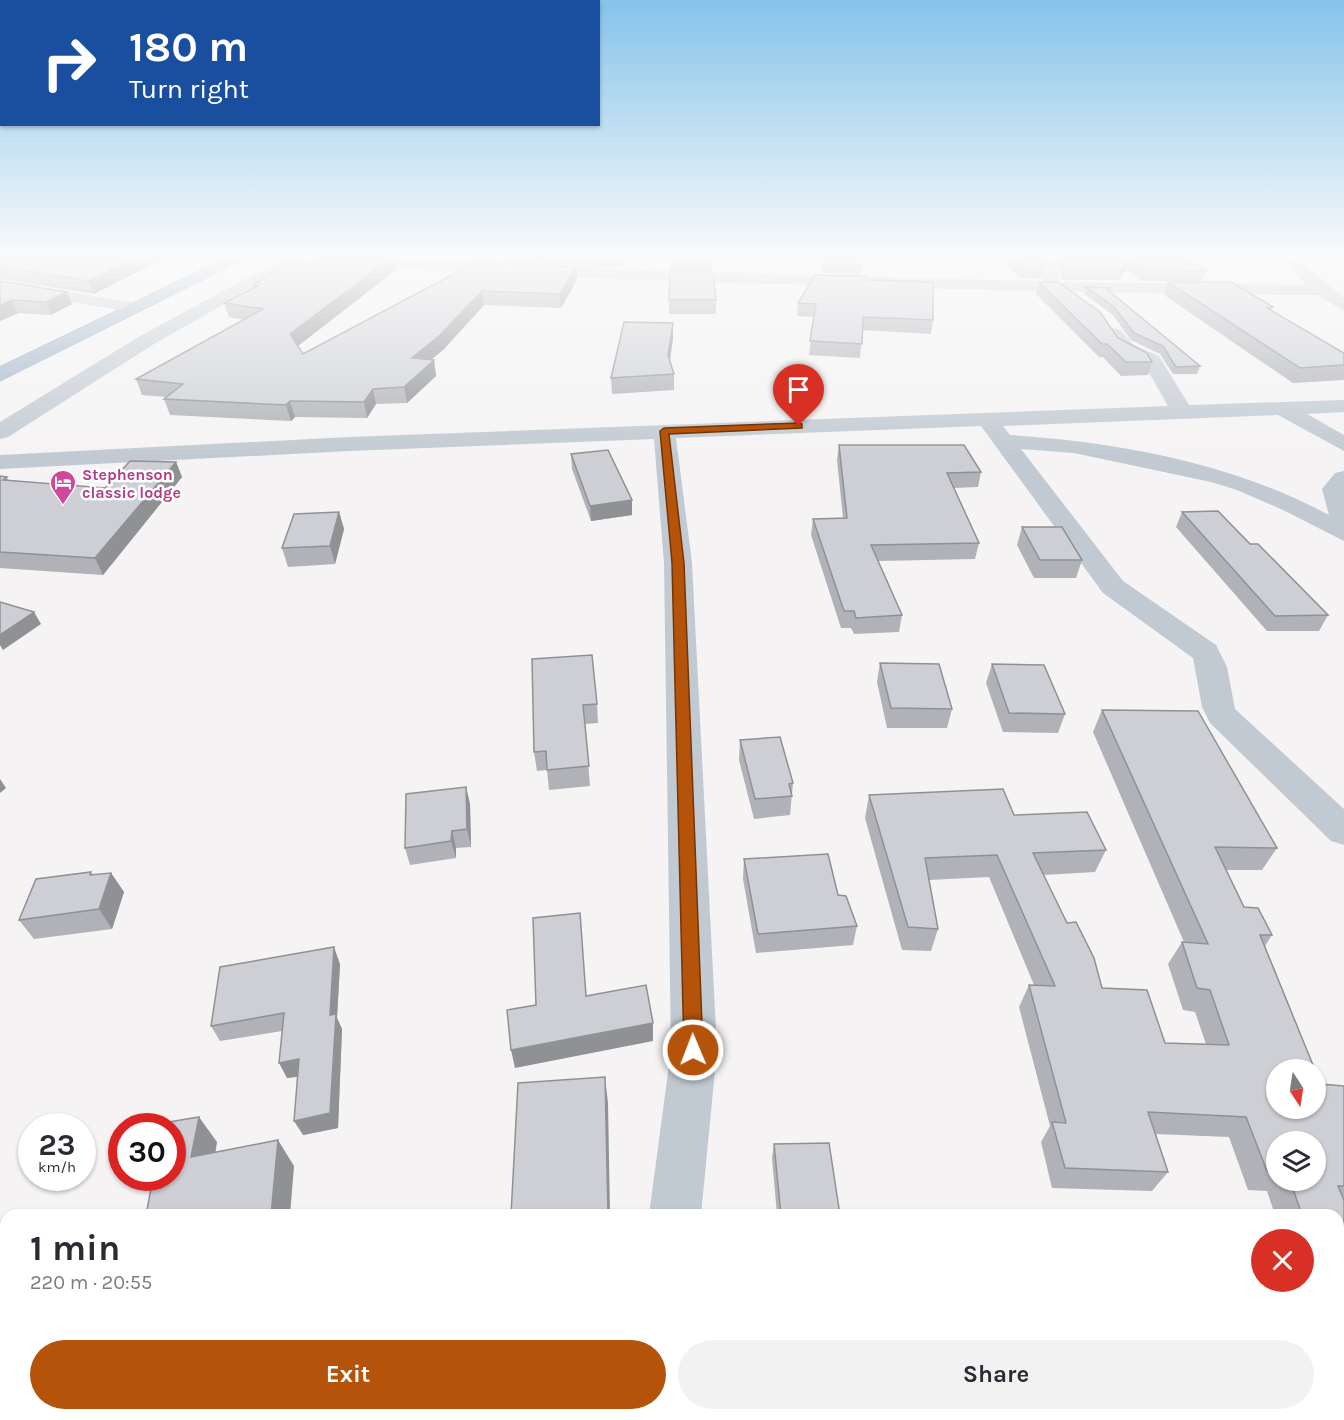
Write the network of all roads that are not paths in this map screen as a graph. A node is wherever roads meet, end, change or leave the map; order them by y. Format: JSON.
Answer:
{"nodes":[{"id":1,"x":103,"y":324,"type":"edge"},
{"id":2,"x":176,"y":324,"type":"edge"},
{"id":3,"x":1105,"y":324,"type":"edge"},
{"id":4,"x":0,"y":375,"type":"edge"},
{"id":5,"x":1344,"y":406,"type":"edge"},
{"id":6,"x":1281,"y":408,"type":"junction"},
{"id":7,"x":1182,"y":412,"type":"junction"},
{"id":8,"x":995,"y":430,"type":"junction"},
{"id":9,"x":664,"y":431,"type":"junction"},
{"id":10,"x":0,"y":432,"type":"edge"},
{"id":11,"x":1344,"y":444,"type":"edge"},
{"id":12,"x":0,"y":462,"type":"edge"},
{"id":13,"x":1344,"y":478,"type":"edge"},
{"id":14,"x":1344,"y":519,"type":"edge"},
{"id":15,"x":1344,"y":533,"type":"edge"},
{"id":16,"x":1344,"y":831,"type":"edge"},
{"id":17,"x":676,"y":1209,"type":"edge"}],
"edges":[{"from":1,"to":4,"type":"highway"},
{"from":2,"to":10,"type":"street"},
{"from":3,"to":7,"type":"street"},
{"from":5,"to":6,"type":"street"},
{"from":6,"to":7,"type":"street"},
{"from":6,"to":11,"type":"street"},
{"from":7,"to":8,"type":"street"},
{"from":8,"to":9,"type":"street"},
{"from":8,"to":15,"type":"street"},
{"from":8,"to":16,"type":"street"},
{"from":9,"to":12,"type":"street"},
{"from":9,"to":17,"type":"street"},
{"from":13,"to":14,"type":"street"}]}
